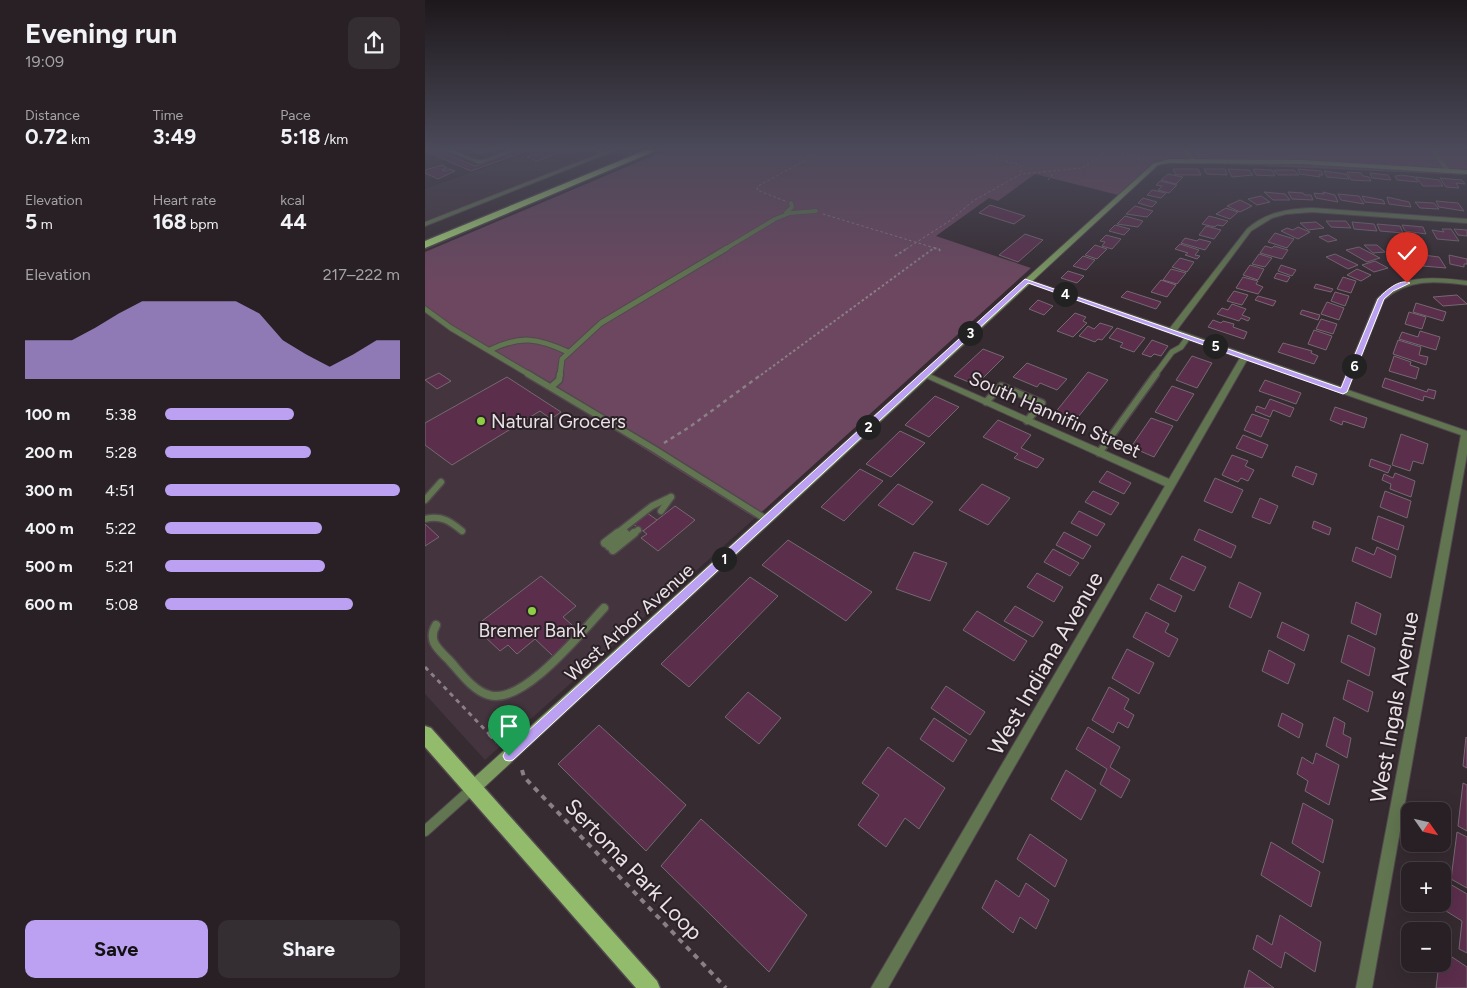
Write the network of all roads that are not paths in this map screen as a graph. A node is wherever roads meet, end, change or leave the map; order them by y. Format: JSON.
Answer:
{"nodes":[{"id":1,"x":502,"y":194,"type":"edge"},
{"id":2,"x":530,"y":194,"type":"edge"},
{"id":3,"x":547,"y":194,"type":"edge"},
{"id":4,"x":1123,"y":194,"type":"edge"},
{"id":5,"x":791,"y":202,"type":"road end"},
{"id":6,"x":816,"y":211,"type":"road end"},
{"id":7,"x":775,"y":219,"type":"junction"},
{"id":8,"x":1467,"y":220,"type":"edge"},
{"id":9,"x":425,"y":224,"type":"edge"},
{"id":10,"x":425,"y":237,"type":"edge"},
{"id":11,"x":425,"y":245,"type":"edge"},
{"id":12,"x":1027,"y":281,"type":"junction"},
{"id":13,"x":1467,"y":283,"type":"edge"},
{"id":14,"x":425,"y":309,"type":"edge"},
{"id":15,"x":1172,"y":331,"type":"junction"},
{"id":16,"x":1188,"y":337,"type":"junction"},
{"id":17,"x":490,"y":350,"type":"junction"},
{"id":18,"x":568,"y":352,"type":"junction"},
{"id":19,"x":1245,"y":357,"type":"junction"},
{"id":20,"x":924,"y":375,"type":"junction"},
{"id":21,"x":551,"y":387,"type":"junction"},
{"id":22,"x":1343,"y":392,"type":"junction"},
{"id":23,"x":986,"y":402,"type":"junction"},
{"id":24,"x":1027,"y":421,"type":"junction"},
{"id":25,"x":1467,"y":434,"type":"edge"},
{"id":26,"x":1099,"y":453,"type":"junction"},
{"id":27,"x":441,"y":482,"type":"dead end"},
{"id":28,"x":1172,"y":485,"type":"junction"},
{"id":29,"x":425,"y":500,"type":"edge"},
{"id":30,"x":659,"y":510,"type":"dead end"},
{"id":31,"x":425,"y":519,"type":"edge"},
{"id":32,"x":767,"y":520,"type":"junction"},
{"id":33,"x":635,"y":528,"type":"dead end"},
{"id":34,"x":462,"y":531,"type":"dead end"},
{"id":35,"x":604,"y":608,"type":"dead end"},
{"id":36,"x":436,"y":625,"type":"dead end"},
{"id":37,"x":425,"y":734,"type":"edge"},
{"id":38,"x":473,"y":788,"type":"junction"},
{"id":39,"x":425,"y":832,"type":"edge"},
{"id":40,"x":650,"y":988,"type":"edge"},
{"id":41,"x":879,"y":988,"type":"edge"},
{"id":42,"x":1364,"y":988,"type":"edge"}],
"edges":[{"from":1,"to":9,"type":"street"},
{"from":2,"to":10,"type":"highway"},
{"from":3,"to":11,"type":"highway"},
{"from":4,"to":12,"type":"main road","name":"West Arbor Avenue"},
{"from":5,"to":7,"type":"lane"},
{"from":6,"to":7,"type":"lane"},
{"from":7,"to":18,"type":"lane"},
{"from":8,"to":15,"type":"street"},
{"from":12,"to":15,"type":"street"},
{"from":12,"to":20,"type":"main road","name":"West Arbor Avenue"},
{"from":13,"to":22,"type":"street"},
{"from":14,"to":17,"type":"lane"},
{"from":15,"to":16,"type":"street"},
{"from":16,"to":19,"type":"street"},
{"from":16,"to":26,"type":"lane"},
{"from":17,"to":18,"type":"lane"},
{"from":17,"to":21,"type":"lane"},
{"from":18,"to":21,"type":"lane"},
{"from":19,"to":22,"type":"street"},
{"from":19,"to":28,"type":"street","name":"West Indiana Avenue"},
{"from":20,"to":23,"type":"street","name":"South Hannifin Street"},
{"from":20,"to":32,"type":"main road","name":"West Arbor Avenue"},
{"from":21,"to":32,"type":"lane"},
{"from":22,"to":25,"type":"street"},
{"from":23,"to":24,"type":"street","name":"South Hannifin Street"},
{"from":23,"to":24,"type":"lane"},
{"from":24,"to":26,"type":"street","name":"South Hannifin Street"},
{"from":25,"to":42,"type":"street","name":"West Ingals Avenue"},
{"from":26,"to":28,"type":"street","name":"South Hannifin Street"},
{"from":27,"to":29,"type":"lane"},
{"from":28,"to":41,"type":"street","name":"West Indiana Avenue"},
{"from":30,"to":33,"type":"lane"},
{"from":31,"to":34,"type":"lane"},
{"from":32,"to":38,"type":"main road","name":"West Arbor Avenue"},
{"from":35,"to":36,"type":"lane"},
{"from":37,"to":38,"type":"main road"},
{"from":38,"to":39,"type":"lane"},
{"from":38,"to":40,"type":"main road"}]}
